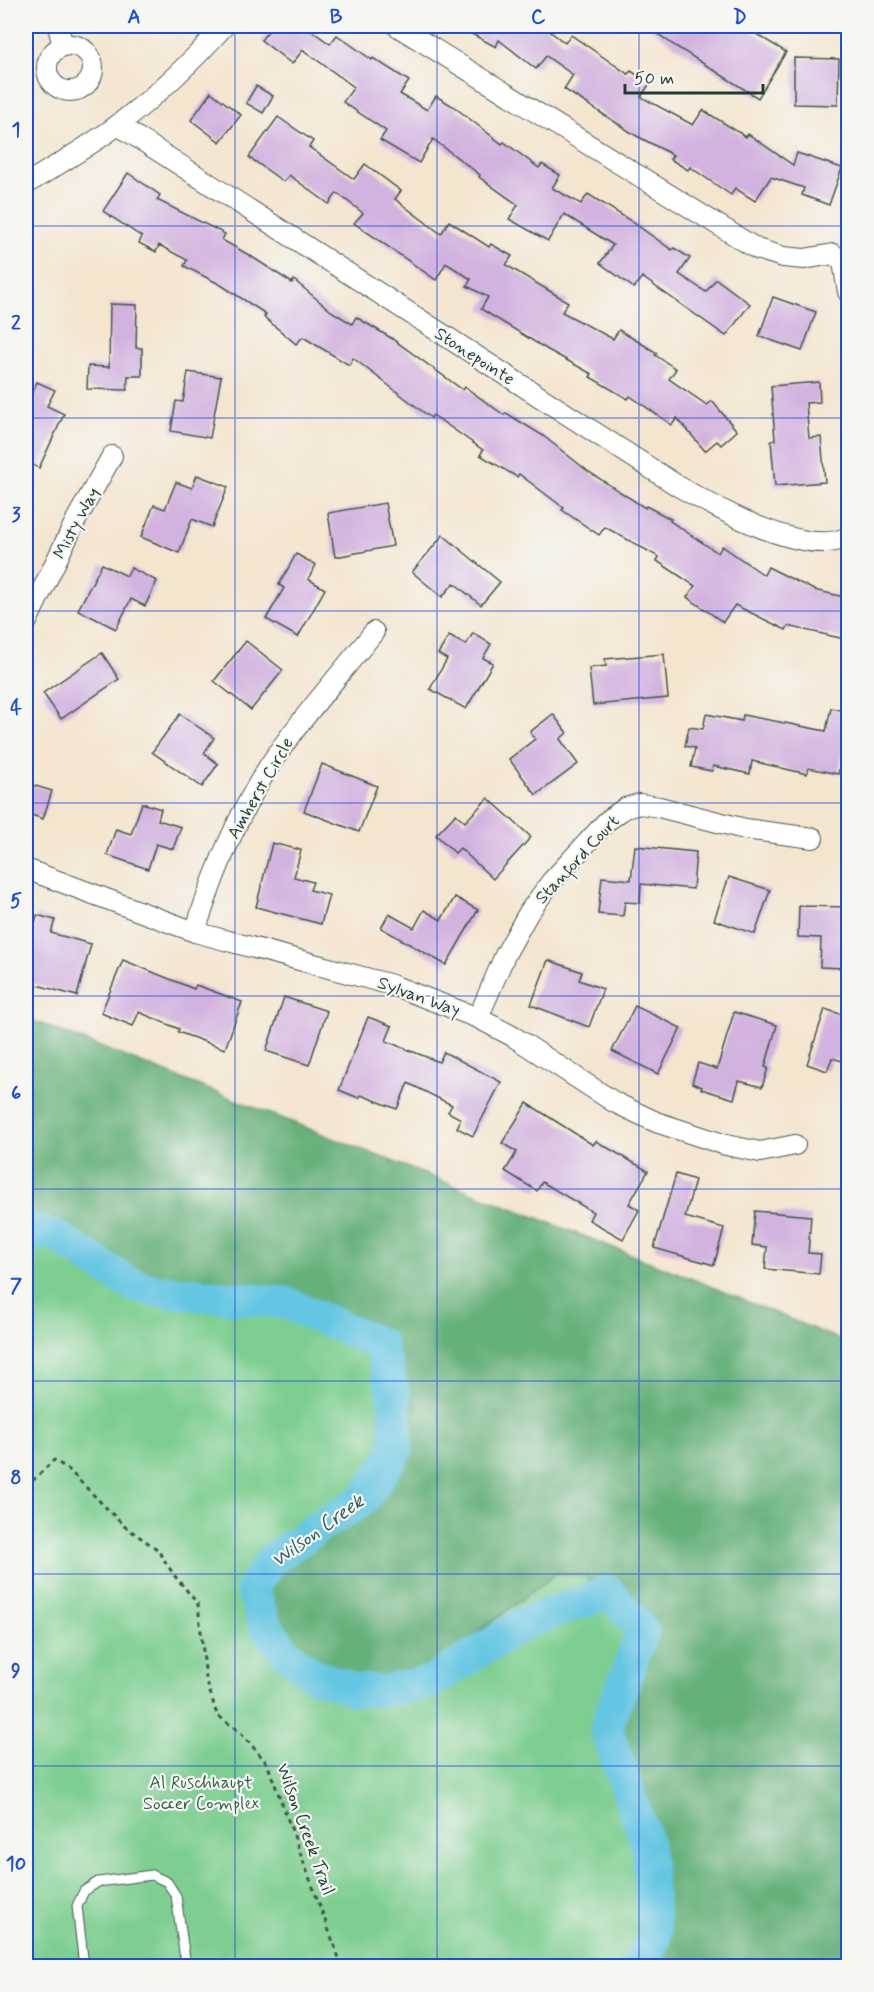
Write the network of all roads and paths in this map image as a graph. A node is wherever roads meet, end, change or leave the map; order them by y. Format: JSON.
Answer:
{"nodes":[{"id":1,"x":58,"y":26,"type":"edge"},
{"id":2,"x":224,"y":26,"type":"edge"},
{"id":3,"x":397,"y":26,"type":"edge"},
{"id":4,"x":63,"y":46,"type":"dead end"},
{"id":5,"x":118,"y":125,"type":"junction"},
{"id":6,"x":26,"y":184,"type":"edge"},
{"id":7,"x":849,"y":292,"type":"edge"},
{"id":8,"x":111,"y":456,"type":"dead end"},
{"id":9,"x":849,"y":537,"type":"edge"},
{"id":10,"x":26,"y":622,"type":"edge"},
{"id":11,"x":374,"y":632,"type":"dead end"},
{"id":12,"x":813,"y":838,"type":"dead end"},
{"id":13,"x":26,"y":869,"type":"edge"},
{"id":14,"x":195,"y":932,"type":"junction"},
{"id":15,"x":478,"y":1018,"type":"junction"},
{"id":16,"x":795,"y":1145,"type":"dead end"},
{"id":17,"x":26,"y":1487,"type":"edge"},
{"id":18,"x":84,"y":1966,"type":"edge"},
{"id":19,"x":186,"y":1966,"type":"edge"},
{"id":20,"x":342,"y":1966,"type":"edge"}],
"edges":[{"from":1,"to":4,"type":"street"},
{"from":2,"to":5,"type":"street"},
{"from":3,"to":7,"type":"street"},
{"from":5,"to":6,"type":"street"},
{"from":5,"to":9,"type":"street","name":"Stonepointe"},
{"from":8,"to":10,"type":"street","name":"Misty Way"},
{"from":11,"to":14,"type":"street","name":"Amherst Circle"},
{"from":12,"to":15,"type":"street","name":"Stanford Court"},
{"from":13,"to":14,"type":"street","name":"Sylvan Way"},
{"from":14,"to":15,"type":"street","name":"Sylvan Way"},
{"from":15,"to":16,"type":"street","name":"Sylvan Way"},
{"from":17,"to":20,"type":"path","name":"Wilson Creek Trail"},
{"from":18,"to":19,"type":"lane"}]}
